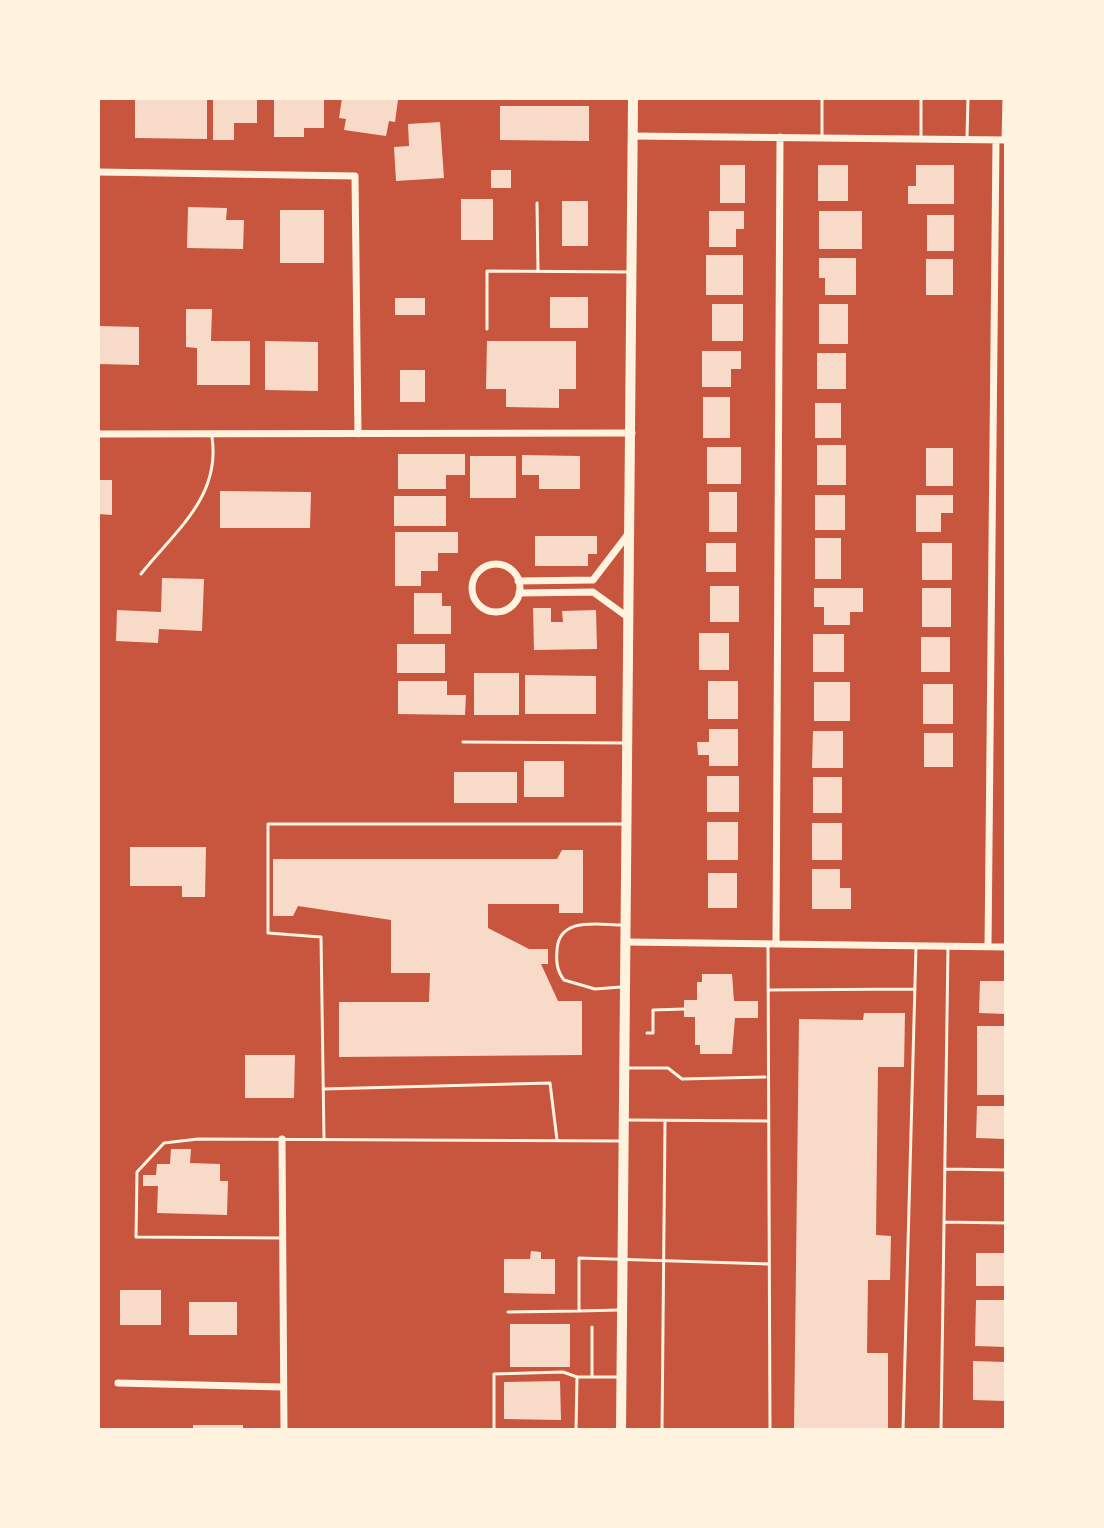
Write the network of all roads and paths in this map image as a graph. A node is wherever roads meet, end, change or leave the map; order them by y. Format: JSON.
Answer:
{"nodes":[{"id":1,"x":484,"y":98,"type":"edge"},
{"id":2,"x":513,"y":98,"type":"edge"},
{"id":3,"x":633,"y":98,"type":"edge"},
{"id":4,"x":822,"y":98,"type":"edge"},
{"id":5,"x":921,"y":98,"type":"edge"},
{"id":6,"x":968,"y":98,"type":"edge"},
{"id":7,"x":1004,"y":98,"type":"edge"},
{"id":8,"x":633,"y":136,"type":"junction"},
{"id":9,"x":780,"y":137,"type":"junction"},
{"id":10,"x":822,"y":138,"type":"junction"},
{"id":11,"x":921,"y":139,"type":"junction"},
{"id":12,"x":967,"y":139,"type":"junction"},
{"id":13,"x":1002,"y":140,"type":"edge"},
{"id":14,"x":98,"y":172,"type":"edge"},
{"id":15,"x":537,"y":203,"type":"dead end"},
{"id":16,"x":538,"y":271,"type":"junction"},
{"id":17,"x":633,"y":272,"type":"junction"},
{"id":18,"x":487,"y":329,"type":"dead end"},
{"id":19,"x":212,"y":433,"type":"junction"},
{"id":20,"x":632,"y":433,"type":"junction"},
{"id":21,"x":98,"y":434,"type":"edge"},
{"id":22,"x":358,"y":434,"type":"junction"},
{"id":23,"x":631,"y":530,"type":"junction"},
{"id":24,"x":141,"y":574,"type":"dead end"},
{"id":25,"x":593,"y":580,"type":"junction"},
{"id":26,"x":518,"y":581,"type":"junction"},
{"id":27,"x":593,"y":592,"type":"junction"},
{"id":28,"x":519,"y":593,"type":"junction"},
{"id":29,"x":630,"y":619,"type":"junction"},
{"id":30,"x":463,"y":742,"type":"dead end"},
{"id":31,"x":629,"y":743,"type":"junction"},
{"id":32,"x":628,"y":824,"type":"junction"},
{"id":33,"x":627,"y":925,"type":"junction"},
{"id":34,"x":627,"y":942,"type":"junction"},
{"id":35,"x":772,"y":942,"type":"junction"},
{"id":36,"x":916,"y":946,"type":"junction"},
{"id":37,"x":988,"y":946,"type":"junction"},
{"id":38,"x":948,"y":947,"type":"junction"},
{"id":39,"x":1006,"y":947,"type":"edge"},
{"id":40,"x":626,"y":987,"type":"junction"},
{"id":41,"x":915,"y":989,"type":"junction"},
{"id":42,"x":768,"y":990,"type":"junction"},
{"id":43,"x":684,"y":1009,"type":"dead end"},
{"id":44,"x":647,"y":1033,"type":"dead end"},
{"id":45,"x":625,"y":1068,"type":"junction"},
{"id":46,"x":767,"y":1077,"type":"junction"},
{"id":47,"x":323,"y":1089,"type":"junction"},
{"id":48,"x":624,"y":1120,"type":"junction"},
{"id":49,"x":665,"y":1121,"type":"junction"},
{"id":50,"x":768,"y":1121,"type":"junction"},
{"id":51,"x":282,"y":1139,"type":"junction"},
{"id":52,"x":324,"y":1139,"type":"junction"},
{"id":53,"x":557,"y":1140,"type":"junction"},
{"id":54,"x":624,"y":1141,"type":"junction"},
{"id":55,"x":945,"y":1169,"type":"junction"},
{"id":56,"x":1006,"y":1170,"type":"edge"},
{"id":57,"x":944,"y":1222,"type":"junction"},
{"id":58,"x":1006,"y":1223,"type":"edge"},
{"id":59,"x":281,"y":1238,"type":"junction"},
{"id":60,"x":664,"y":1258,"type":"junction"},
{"id":61,"x":623,"y":1259,"type":"junction"},
{"id":62,"x":769,"y":1264,"type":"junction"},
{"id":63,"x":622,"y":1310,"type":"junction"},
{"id":64,"x":579,"y":1311,"type":"junction"},
{"id":65,"x":508,"y":1312,"type":"dead end"},
{"id":66,"x":592,"y":1327,"type":"dead end"},
{"id":67,"x":577,"y":1377,"type":"junction"},
{"id":68,"x":592,"y":1377,"type":"junction"},
{"id":69,"x":621,"y":1377,"type":"junction"},
{"id":70,"x":118,"y":1383,"type":"dead end"},
{"id":71,"x":282,"y":1387,"type":"junction"},
{"id":72,"x":284,"y":1430,"type":"edge"},
{"id":73,"x":494,"y":1430,"type":"edge"},
{"id":74,"x":576,"y":1430,"type":"edge"},
{"id":75,"x":621,"y":1430,"type":"edge"},
{"id":76,"x":662,"y":1430,"type":"edge"},
{"id":77,"x":770,"y":1430,"type":"edge"},
{"id":78,"x":903,"y":1430,"type":"edge"},
{"id":79,"x":941,"y":1430,"type":"edge"}],
"edges":[{"from":1,"to":2,"type":"lane"},
{"from":3,"to":8,"type":"main road"},
{"from":4,"to":10,"type":"lane"},
{"from":5,"to":11,"type":"lane"},
{"from":6,"to":12,"type":"lane"},
{"from":7,"to":13,"type":"lane"},
{"from":8,"to":9,"type":"street"},
{"from":8,"to":17,"type":"main road"},
{"from":9,"to":10,"type":"street"},
{"from":9,"to":35,"type":"street"},
{"from":10,"to":11,"type":"street"},
{"from":11,"to":12,"type":"street"},
{"from":12,"to":13,"type":"street"},
{"from":13,"to":37,"type":"street"},
{"from":14,"to":22,"type":"street"},
{"from":15,"to":16,"type":"lane"},
{"from":16,"to":17,"type":"lane"},
{"from":16,"to":18,"type":"lane"},
{"from":17,"to":20,"type":"main road"},
{"from":19,"to":21,"type":"street"},
{"from":19,"to":22,"type":"street"},
{"from":19,"to":24,"type":"lane"},
{"from":20,"to":22,"type":"street"},
{"from":20,"to":23,"type":"main road"},
{"from":23,"to":25,"type":"street"},
{"from":23,"to":29,"type":"main road"},
{"from":25,"to":26,"type":"street"},
{"from":25,"to":27,"type":"street"},
{"from":26,"to":28,"type":"street"},
{"from":26,"to":28,"type":"street"},
{"from":27,"to":28,"type":"street"},
{"from":27,"to":29,"type":"street"},
{"from":29,"to":31,"type":"main road"},
{"from":30,"to":31,"type":"lane"},
{"from":31,"to":32,"type":"main road"},
{"from":32,"to":33,"type":"main road"},
{"from":32,"to":47,"type":"lane"},
{"from":33,"to":34,"type":"main road"},
{"from":33,"to":40,"type":"lane"},
{"from":34,"to":35,"type":"street"},
{"from":34,"to":40,"type":"main road"},
{"from":35,"to":36,"type":"street"},
{"from":35,"to":42,"type":"lane"},
{"from":36,"to":38,"type":"street"},
{"from":36,"to":41,"type":"lane"},
{"from":37,"to":38,"type":"street"},
{"from":37,"to":39,"type":"street"},
{"from":38,"to":55,"type":"lane"},
{"from":40,"to":45,"type":"main road"},
{"from":41,"to":42,"type":"lane"},
{"from":41,"to":78,"type":"lane"},
{"from":42,"to":46,"type":"lane"},
{"from":43,"to":44,"type":"path"},
{"from":45,"to":46,"type":"lane"},
{"from":45,"to":48,"type":"main road"},
{"from":46,"to":50,"type":"lane"},
{"from":47,"to":52,"type":"lane"},
{"from":47,"to":53,"type":"lane"},
{"from":48,"to":49,"type":"lane"},
{"from":48,"to":54,"type":"main road"},
{"from":49,"to":50,"type":"lane"},
{"from":49,"to":60,"type":"lane"},
{"from":50,"to":62,"type":"lane"},
{"from":51,"to":52,"type":"lane"},
{"from":51,"to":59,"type":"street"},
{"from":51,"to":59,"type":"lane"},
{"from":52,"to":53,"type":"lane"},
{"from":53,"to":54,"type":"lane"},
{"from":54,"to":61,"type":"main road"},
{"from":55,"to":56,"type":"lane"},
{"from":55,"to":57,"type":"lane"},
{"from":57,"to":58,"type":"lane"},
{"from":57,"to":79,"type":"lane"},
{"from":59,"to":71,"type":"street"},
{"from":60,"to":61,"type":"lane"},
{"from":60,"to":62,"type":"lane"},
{"from":60,"to":76,"type":"lane"},
{"from":61,"to":63,"type":"main road"},
{"from":61,"to":64,"type":"lane"},
{"from":62,"to":77,"type":"lane"},
{"from":63,"to":64,"type":"lane"},
{"from":63,"to":69,"type":"main road"},
{"from":64,"to":65,"type":"lane"},
{"from":66,"to":68,"type":"lane"},
{"from":67,"to":68,"type":"lane"},
{"from":67,"to":73,"type":"lane"},
{"from":67,"to":74,"type":"lane"},
{"from":68,"to":69,"type":"lane"},
{"from":69,"to":75,"type":"main road"},
{"from":70,"to":71,"type":"street"},
{"from":71,"to":72,"type":"street"}]}
